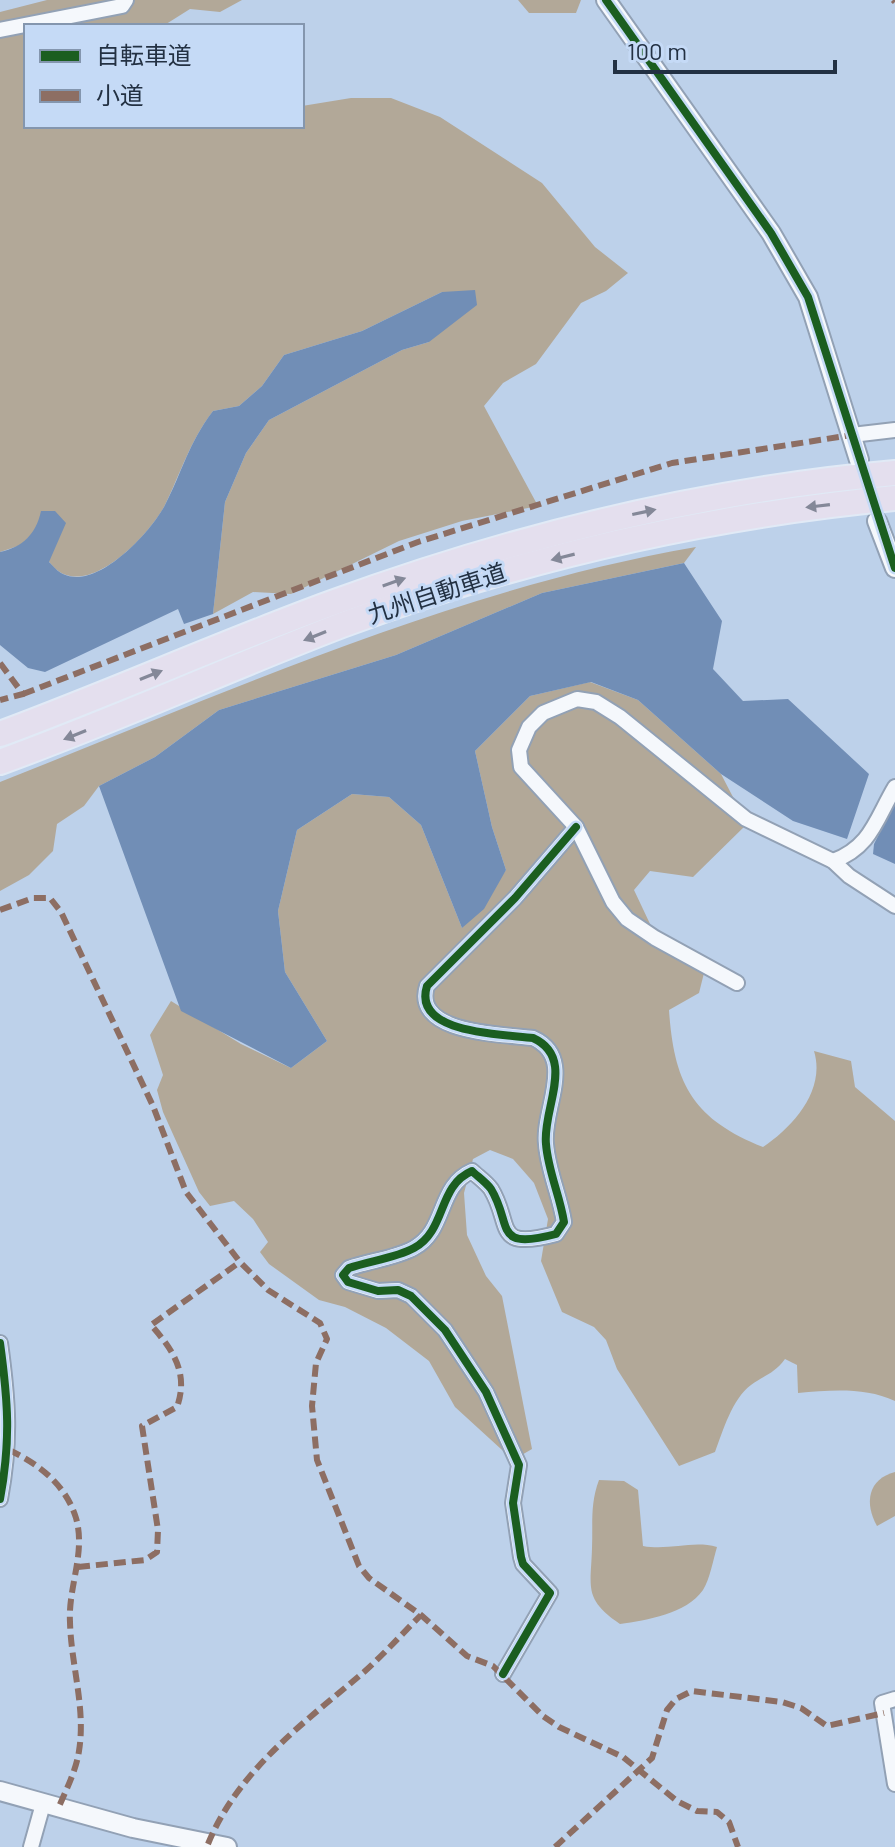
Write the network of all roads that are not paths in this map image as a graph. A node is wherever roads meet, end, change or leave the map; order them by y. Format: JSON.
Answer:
{"nodes":[{"id":1,"x":126,"y":0,"type":"edge"},
{"id":2,"x":606,"y":0,"type":"edge"},
{"id":3,"x":30,"y":24,"type":"edge"},
{"id":4,"x":24,"y":25,"type":"edge"},
{"id":5,"x":0,"y":30,"type":"edge"},
{"id":6,"x":895,"y":430,"type":"edge"},
{"id":7,"x":852,"y":435,"type":"junction"},
{"id":8,"x":859,"y":460,"type":"dead end"},
{"id":9,"x":895,"y":473,"type":"edge"},
{"id":10,"x":895,"y":498,"type":"edge"},
{"id":11,"x":877,"y":521,"type":"dead end"},
{"id":12,"x":895,"y":568,"type":"edge"},
{"id":13,"x":0,"y":734,"type":"edge"},
{"id":14,"x":0,"y":762,"type":"edge"},
{"id":15,"x":895,"y":787,"type":"edge"},
{"id":16,"x":576,"y":827,"type":"junction"},
{"id":17,"x":833,"y":861,"type":"junction"},
{"id":18,"x":895,"y":906,"type":"edge"},
{"id":19,"x":737,"y":983,"type":"dead end"},
{"id":20,"x":0,"y":1343,"type":"edge"},
{"id":21,"x":0,"y":1499,"type":"edge"},
{"id":22,"x":503,"y":1674,"type":"dead end"},
{"id":23,"x":895,"y":1699,"type":"edge"},
{"id":24,"x":895,"y":1784,"type":"edge"},
{"id":25,"x":0,"y":1791,"type":"edge"},
{"id":26,"x":43,"y":1804,"type":"junction"},
{"id":27,"x":31,"y":1847,"type":"edge"},
{"id":28,"x":227,"y":1847,"type":"edge"}],
"edges":[{"from":1,"to":3,"type":"street"},
{"from":2,"to":7,"type":"street"},
{"from":4,"to":5,"type":"street"},
{"from":6,"to":7,"type":"street"},
{"from":7,"to":8,"type":"street"},
{"from":13,"to":9,"type":"highway","name":"九州自動車道","one_way":true},
{"from":10,"to":14,"type":"highway","name":"九州自動車道","one_way":true},
{"from":11,"to":12,"type":"street"},
{"from":15,"to":17,"type":"street"},
{"from":16,"to":17,"type":"street"},
{"from":16,"to":19,"type":"street"},
{"from":16,"to":22,"type":"street"},
{"from":17,"to":18,"type":"street"},
{"from":20,"to":21,"type":"street"},
{"from":23,"to":24,"type":"street"},
{"from":25,"to":26,"type":"street"},
{"from":26,"to":27,"type":"street"},
{"from":26,"to":28,"type":"street"}]}
